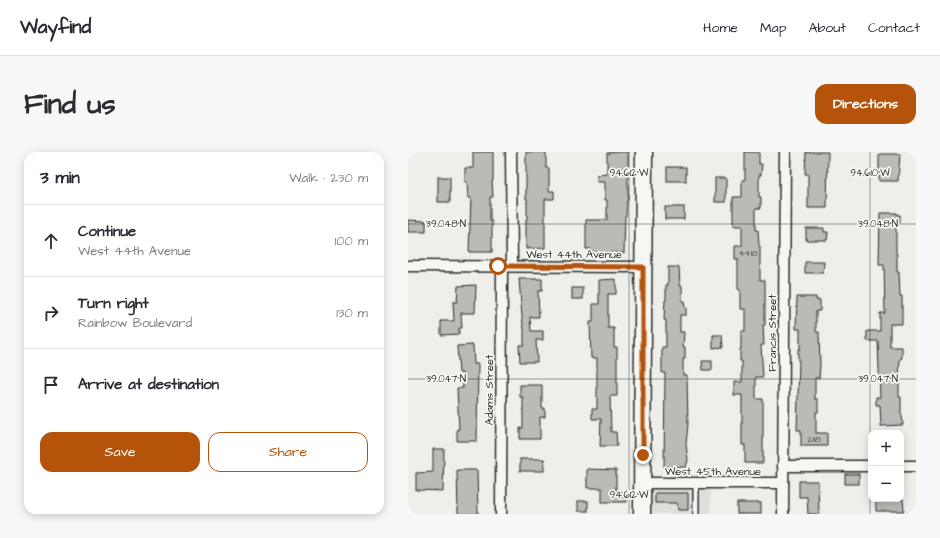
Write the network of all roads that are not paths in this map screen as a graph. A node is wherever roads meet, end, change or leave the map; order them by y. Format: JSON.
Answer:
{"nodes":[{"id":1,"x":511,"y":152,"type":"edge"},
{"id":2,"x":644,"y":152,"type":"edge"},
{"id":3,"x":785,"y":152,"type":"edge"},
{"id":4,"x":408,"y":266,"type":"edge"},
{"id":5,"x":502,"y":266,"type":"junction"},
{"id":6,"x":512,"y":266,"type":"junction"},
{"id":7,"x":643,"y":267,"type":"junction"},
{"id":8,"x":783,"y":466,"type":"junction"},
{"id":9,"x":868,"y":466,"type":"edge"},
{"id":10,"x":904,"y":466,"type":"edge"},
{"id":11,"x":916,"y":466,"type":"edge"},
{"id":12,"x":642,"y":483,"type":"junction"},
{"id":13,"x":696,"y":483,"type":"junction"},
{"id":14,"x":783,"y":483,"type":"junction"},
{"id":15,"x":501,"y":514,"type":"edge"},
{"id":16,"x":642,"y":514,"type":"edge"},
{"id":17,"x":646,"y":514,"type":"edge"},
{"id":18,"x":696,"y":514,"type":"edge"},
{"id":19,"x":783,"y":514,"type":"edge"}],
"edges":[{"from":1,"to":6,"type":"street"},
{"from":2,"to":7,"type":"main road"},
{"from":3,"to":8,"type":"street","name":"Francis Street"},
{"from":4,"to":5,"type":"street","name":"West 44th Avenue"},
{"from":5,"to":6,"type":"street","name":"West 44th Avenue"},
{"from":5,"to":15,"type":"street","name":"Adams Street"},
{"from":6,"to":7,"type":"street","name":"West 44th Avenue"},
{"from":7,"to":12,"type":"main road"},
{"from":8,"to":9,"type":"street"},
{"from":8,"to":14,"type":"street","name":"Francis Street"},
{"from":10,"to":11,"type":"street"},
{"from":12,"to":13,"type":"street","name":"West 45th Avenue"},
{"from":12,"to":16,"type":"main road"},
{"from":13,"to":14,"type":"street","name":"West 45th Avenue"},
{"from":13,"to":18,"type":"lane"},
{"from":14,"to":19,"type":"street","name":"Francis Street"},
{"from":16,"to":17,"type":"lane"}]}
